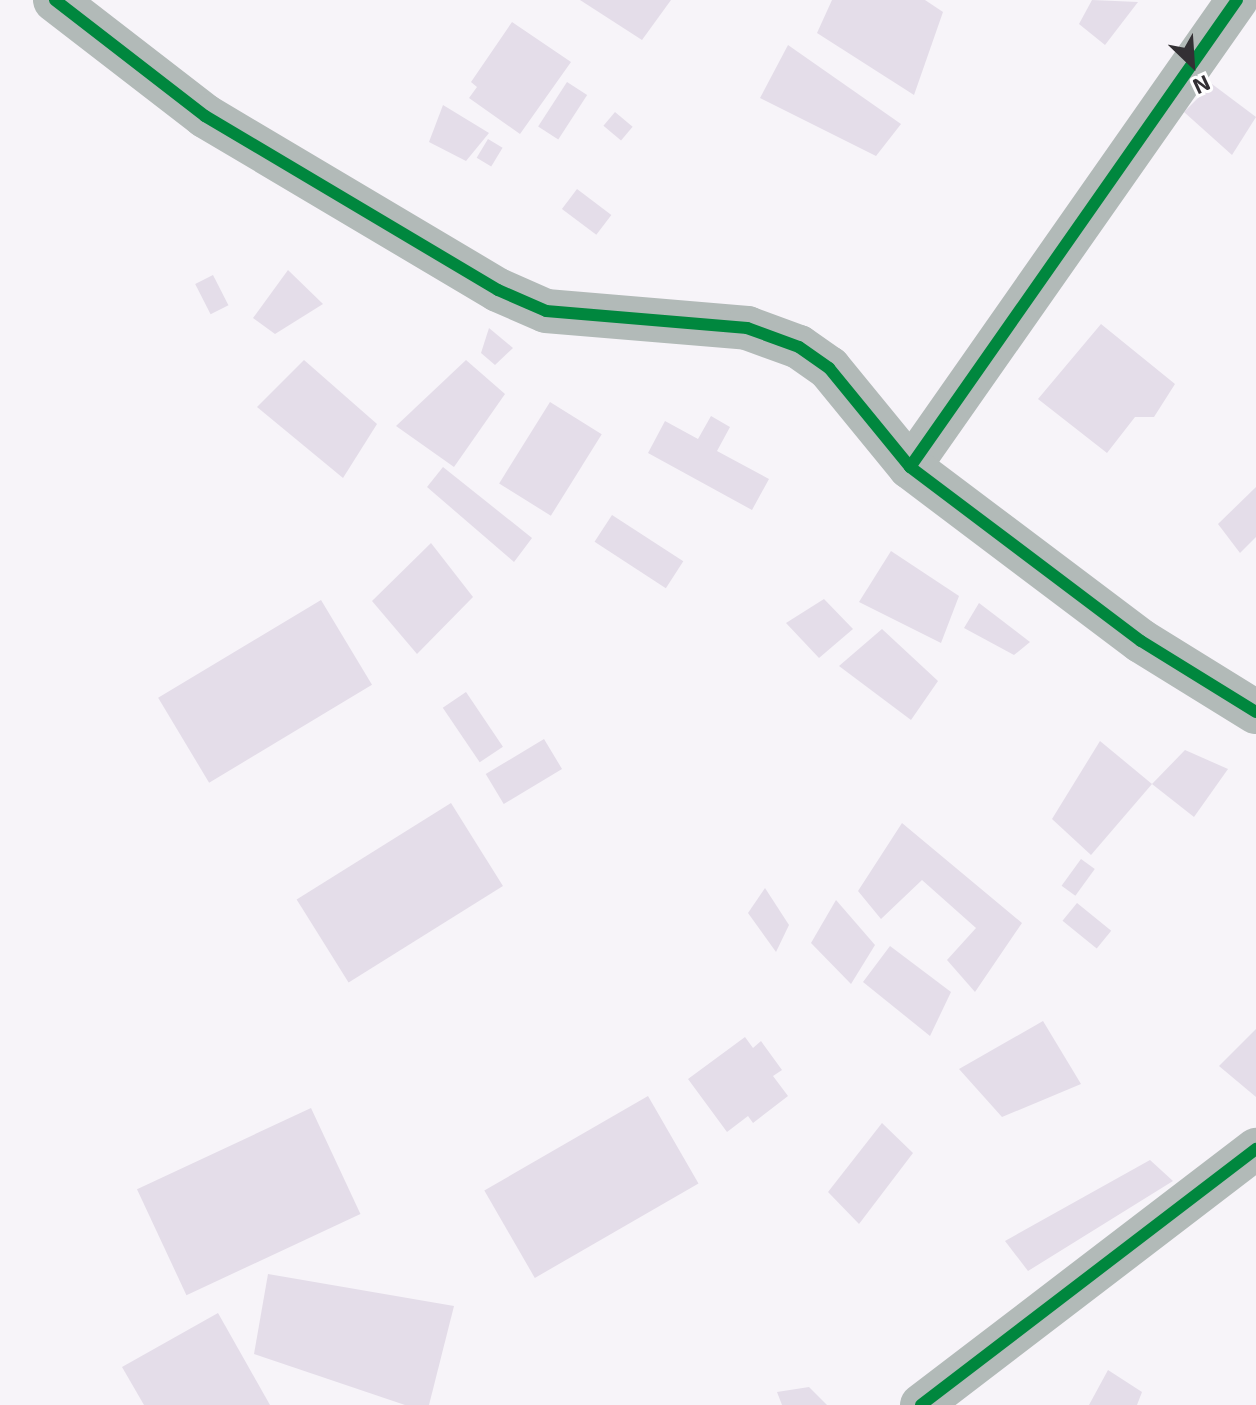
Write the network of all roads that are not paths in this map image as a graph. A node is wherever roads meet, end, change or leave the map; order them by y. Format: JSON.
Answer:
{"nodes":[{"id":1,"x":55,"y":0,"type":"edge"},
{"id":2,"x":1237,"y":0,"type":"edge"},
{"id":3,"x":910,"y":467,"type":"junction"},
{"id":4,"x":1256,"y":712,"type":"edge"},
{"id":5,"x":1256,"y":1149,"type":"edge"},
{"id":6,"x":921,"y":1405,"type":"edge"}],
"edges":[{"from":1,"to":3,"type":"street"},
{"from":2,"to":3,"type":"street"},
{"from":3,"to":4,"type":"street"},
{"from":5,"to":6,"type":"street"}]}
